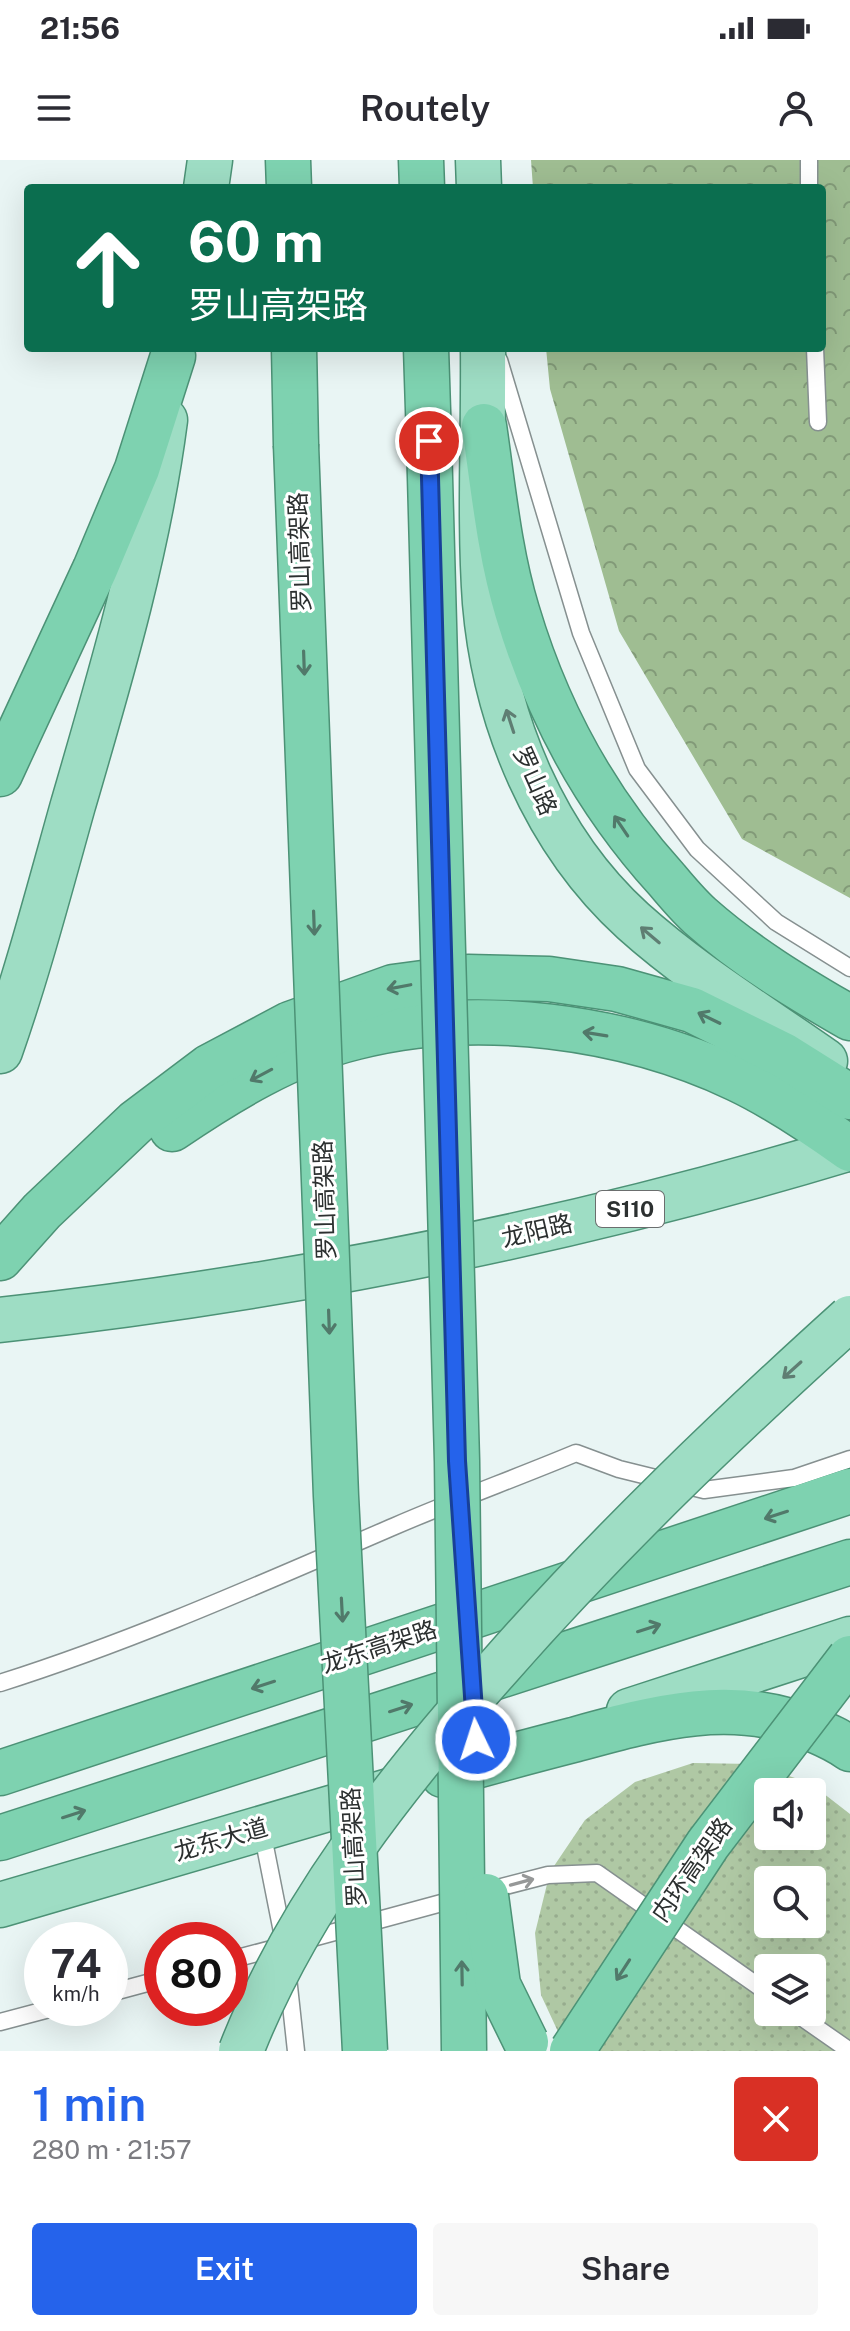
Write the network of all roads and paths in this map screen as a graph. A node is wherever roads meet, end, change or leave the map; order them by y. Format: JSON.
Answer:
{"nodes":[{"id":1,"x":210,"y":160,"type":"edge"},
{"id":2,"x":288,"y":160,"type":"edge"},
{"id":3,"x":421,"y":160,"type":"edge"},
{"id":4,"x":478,"y":160,"type":"edge"},
{"id":5,"x":809,"y":160,"type":"edge"},
{"id":6,"x":207,"y":184,"type":"edge"},
{"id":7,"x":289,"y":184,"type":"edge"},
{"id":8,"x":422,"y":184,"type":"edge"},
{"id":9,"x":479,"y":184,"type":"edge"},
{"id":10,"x":809,"y":184,"type":"edge"},
{"id":11,"x":174,"y":352,"type":"edge"},
{"id":12,"x":294,"y":352,"type":"edge"},
{"id":13,"x":426,"y":352,"type":"edge"},
{"id":14,"x":483,"y":352,"type":"edge"},
{"id":15,"x":497,"y":352,"type":"edge"},
{"id":16,"x":815,"y":352,"type":"edge"},
{"id":17,"x":818,"y":422,"type":"dead end"},
{"id":18,"x":484,"y":426,"type":"junction"},
{"id":19,"x":0,"y":774,"type":"edge"},
{"id":20,"x":850,"y":968,"type":"edge"},
{"id":21,"x":850,"y":1018,"type":"edge"},
{"id":22,"x":0,"y":1051,"type":"edge"},
{"id":23,"x":850,"y":1078,"type":"edge"},
{"id":24,"x":850,"y":1097,"type":"edge"},
{"id":25,"x":850,"y":1149,"type":"edge"},
{"id":26,"x":0,"y":1260,"type":"edge"},
{"id":27,"x":850,"y":1318,"type":"edge"},
{"id":28,"x":0,"y":1320,"type":"edge"},
{"id":29,"x":850,"y":1459,"type":"edge"},
{"id":30,"x":457,"y":1461,"type":"junction"},
{"id":31,"x":850,"y":1491,"type":"edge"},
{"id":32,"x":850,"y":1562,"type":"edge"},
{"id":33,"x":850,"y":1639,"type":"edge"},
{"id":34,"x":850,"y":1658,"type":"edge"},
{"id":35,"x":0,"y":1683,"type":"edge"},
{"id":36,"x":850,"y":1749,"type":"edge"},
{"id":37,"x":0,"y":1773,"type":"edge"},
{"id":38,"x":443,"y":1775,"type":"junction"},
{"id":39,"x":262,"y":1828,"type":"junction"},
{"id":40,"x":0,"y":1838,"type":"edge"},
{"id":41,"x":0,"y":1905,"type":"edge"},
{"id":42,"x":285,"y":1945,"type":"junction"},
{"id":43,"x":248,"y":1955,"type":"edge"},
{"id":44,"x":754,"y":1983,"type":"edge"},
{"id":45,"x":24,"y":2016,"type":"edge"},
{"id":46,"x":0,"y":2022,"type":"edge"},
{"id":47,"x":814,"y":2026,"type":"edge"},
{"id":48,"x":241,"y":2051,"type":"edge"},
{"id":49,"x":296,"y":2051,"type":"edge"},
{"id":50,"x":365,"y":2051,"type":"edge"},
{"id":51,"x":464,"y":2051,"type":"edge"},
{"id":52,"x":531,"y":2051,"type":"edge"},
{"id":53,"x":572,"y":2051,"type":"edge"},
{"id":54,"x":850,"y":2051,"type":"edge"}],
"edges":[{"from":1,"to":6,"type":"main road"},
{"from":2,"to":7,"type":"highway"},
{"from":3,"to":8,"type":"highway"},
{"from":4,"to":9,"type":"main road"},
{"from":5,"to":10,"type":"lane"},
{"from":11,"to":19,"type":"highway"},
{"from":11,"to":22,"type":"main road"},
{"from":12,"to":50,"type":"highway","name":"罗山高架路","one_way":true,"bridge":true},
{"from":13,"to":30,"type":"highway","bridge":true},
{"from":14,"to":18,"type":"main road","name":"罗山路"},
{"from":15,"to":20,"type":"lane"},
{"from":16,"to":17,"type":"lane"},
{"from":21,"to":18,"type":"highway","one_way":true},
{"from":23,"to":18,"type":"main road","name":"罗山路","one_way":true},
{"from":24,"to":26,"type":"highway","one_way":true},
{"from":25,"to":26,"type":"highway","one_way":true},
{"from":25,"to":28,"type":"main road","name":"龙阳路","number":"S110"},
{"from":27,"to":48,"type":"main road","one_way":true,"bridge":true},
{"from":29,"to":35,"type":"lane"},
{"from":51,"to":30,"type":"highway","one_way":true,"bridge":true},
{"from":30,"to":52,"type":"highway","bridge":true},
{"from":31,"to":37,"type":"highway","name":"龙东高架路","one_way":true},
{"from":40,"to":32,"type":"highway","one_way":true},
{"from":33,"to":38,"type":"main road"},
{"from":34,"to":53,"type":"highway","name":"内环高架路","one_way":true,"bridge":true},
{"from":36,"to":38,"type":"highway"},
{"from":38,"to":39,"type":"main road","name":"龙东大道"},
{"from":39,"to":41,"type":"main road","name":"龙东大道"},
{"from":39,"to":42,"type":"lane"},
{"from":42,"to":43,"type":"lane"},
{"from":42,"to":44,"type":"lane","one_way":true},
{"from":42,"to":49,"type":"lane"},
{"from":45,"to":46,"type":"lane"},
{"from":47,"to":54,"type":"lane"}]}
